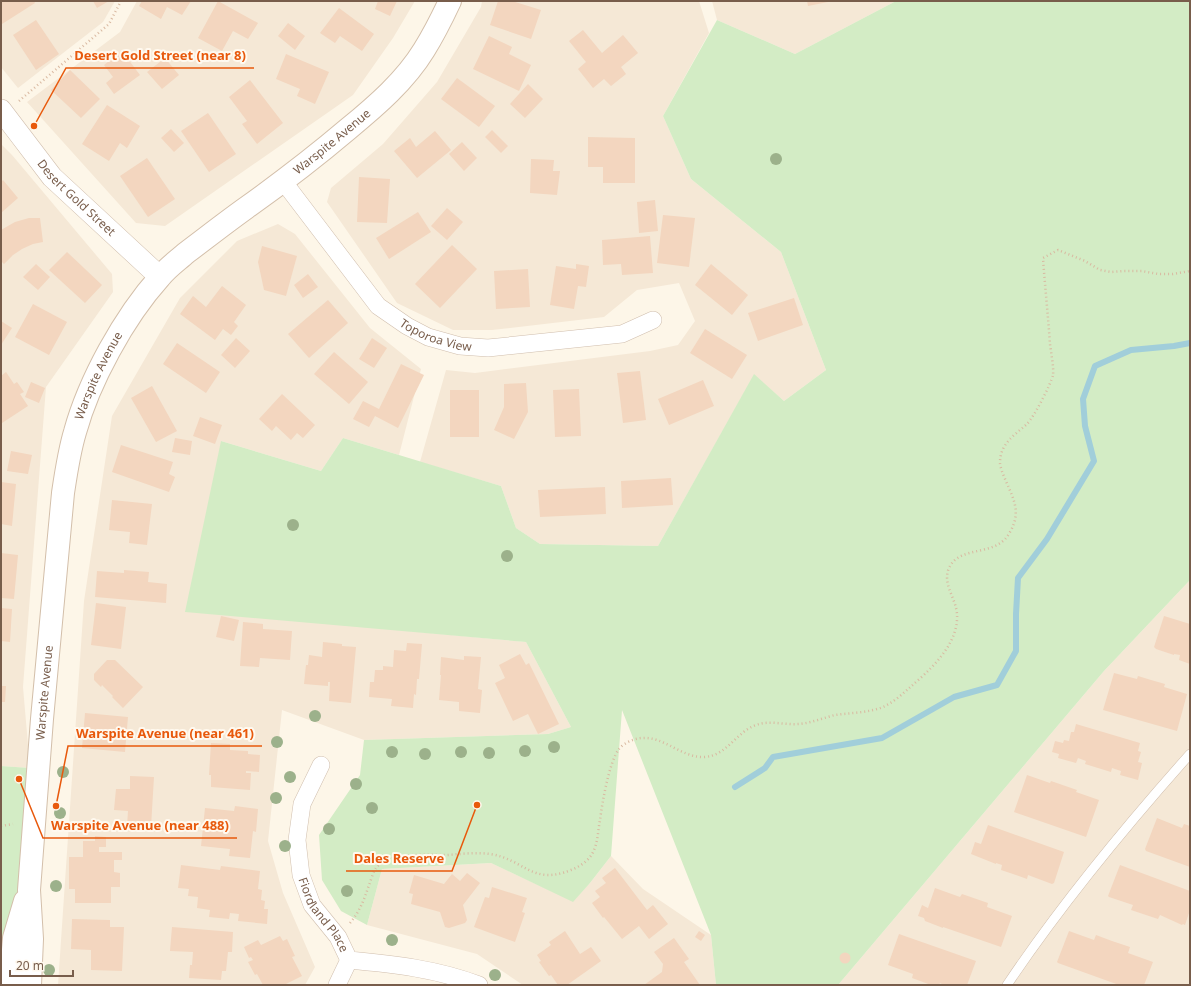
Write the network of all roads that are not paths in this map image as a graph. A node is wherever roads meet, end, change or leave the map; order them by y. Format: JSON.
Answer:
{"nodes":[{"id":1,"x":450,"y":1,"type":"edge"},
{"id":2,"x":2,"y":112,"type":"edge"},
{"id":3,"x":283,"y":181,"type":"junction"},
{"id":4,"x":160,"y":277,"type":"junction"},
{"id":5,"x":653,"y":320,"type":"dead end"},
{"id":6,"x":1190,"y":754,"type":"edge"},
{"id":7,"x":321,"y":765,"type":"dead end"},
{"id":8,"x":29,"y":890,"type":"junction"},
{"id":9,"x":349,"y":960,"type":"junction"},
{"id":10,"x":10,"y":985,"type":"edge"},
{"id":11,"x":30,"y":985,"type":"edge"},
{"id":12,"x":337,"y":985,"type":"edge"},
{"id":13,"x":478,"y":985,"type":"edge"},
{"id":14,"x":1007,"y":985,"type":"edge"}],
"edges":[{"from":1,"to":3,"type":"main road","name":"Warspite Avenue"},
{"from":2,"to":4,"type":"street","name":"Desert Gold Street"},
{"from":3,"to":4,"type":"main road","name":"Warspite Avenue"},
{"from":3,"to":5,"type":"street","name":"Toporoa View"},
{"from":4,"to":8,"type":"main road","name":"Warspite Avenue"},
{"from":6,"to":14,"type":"lane"},
{"from":7,"to":9,"type":"street","name":"Fiordland Place"},
{"from":8,"to":10,"type":"main road","name":"Warspite Avenue"},
{"from":8,"to":11,"type":"main road","name":"Warspite Avenue"},
{"from":9,"to":12,"type":"street"},
{"from":9,"to":13,"type":"street","name":"Fiordland Place"}]}
